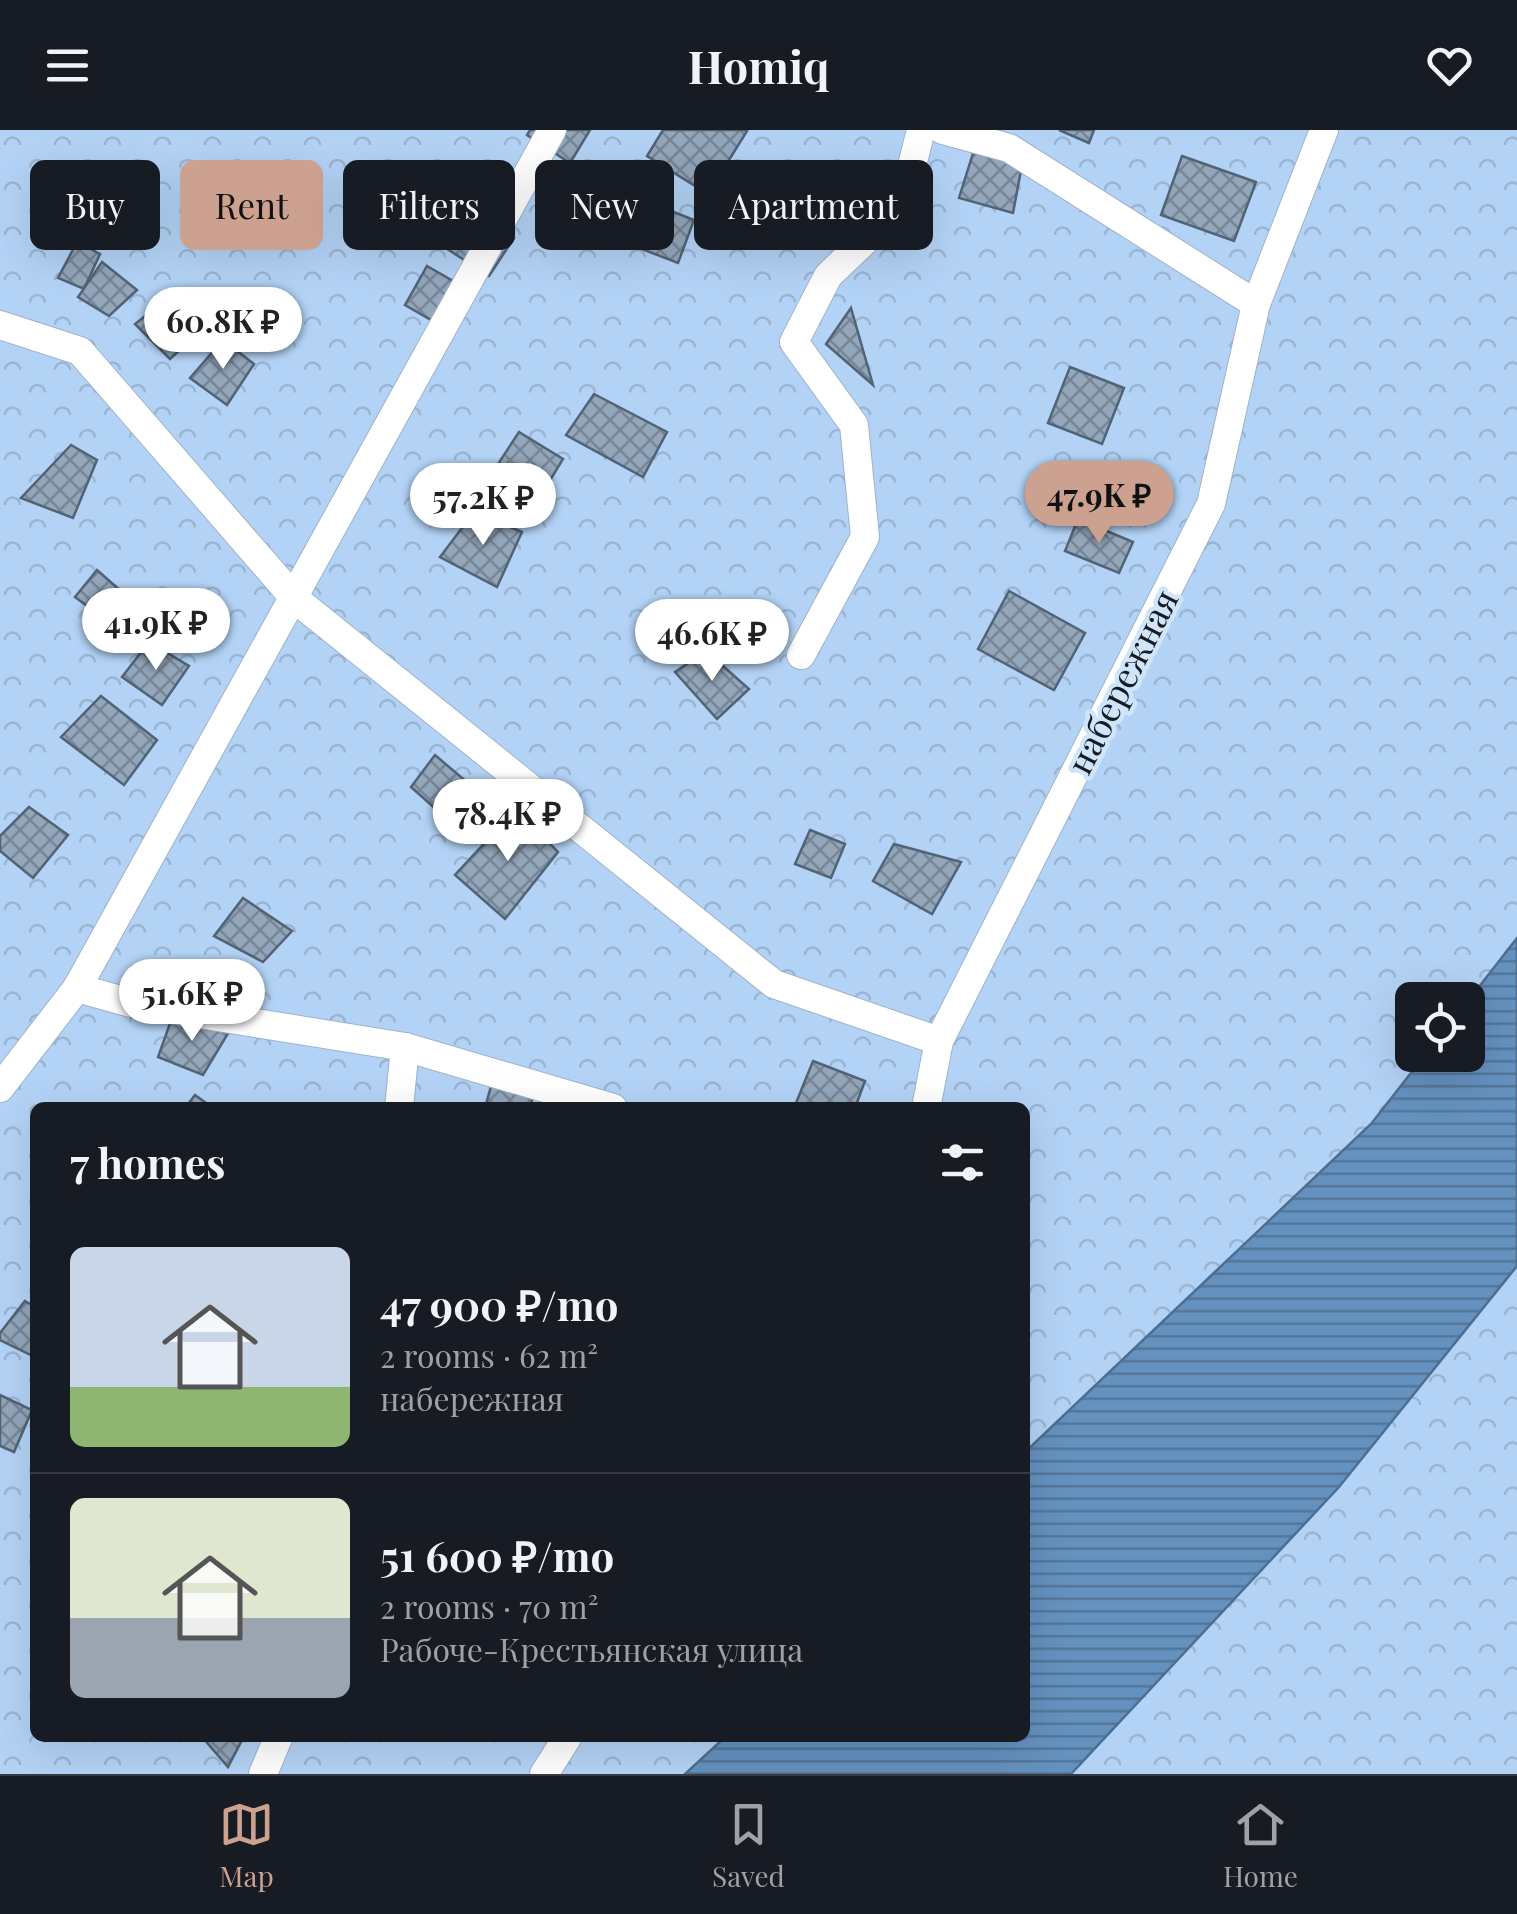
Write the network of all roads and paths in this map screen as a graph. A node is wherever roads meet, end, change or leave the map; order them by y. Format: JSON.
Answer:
{"nodes":[{"id":1,"x":552,"y":130,"type":"edge"},
{"id":2,"x":921,"y":130,"type":"edge"},
{"id":3,"x":943,"y":130,"type":"edge"},
{"id":4,"x":1324,"y":130,"type":"edge"},
{"id":5,"x":1256,"y":304,"type":"junction"},
{"id":6,"x":0,"y":325,"type":"edge"},
{"id":7,"x":294,"y":599,"type":"junction"},
{"id":8,"x":800,"y":655,"type":"dead end"},
{"id":9,"x":77,"y":988,"type":"junction"},
{"id":10,"x":939,"y":1041,"type":"junction"},
{"id":11,"x":404,"y":1047,"type":"junction"},
{"id":12,"x":0,"y":1088,"type":"edge"},
{"id":13,"x":399,"y":1102,"type":"edge"},
{"id":14,"x":592,"y":1102,"type":"edge"},
{"id":15,"x":927,"y":1102,"type":"edge"},
{"id":16,"x":276,"y":1742,"type":"edge"},
{"id":17,"x":564,"y":1742,"type":"edge"},
{"id":18,"x":263,"y":1774,"type":"edge"},
{"id":19,"x":544,"y":1774,"type":"edge"}],
"edges":[{"from":1,"to":7,"type":"street"},
{"from":2,"to":8,"type":"street"},
{"from":3,"to":5,"type":"street"},
{"from":4,"to":5,"type":"street","name":"набережная"},
{"from":5,"to":10,"type":"street","name":"набережная"},
{"from":6,"to":7,"type":"street"},
{"from":7,"to":9,"type":"street"},
{"from":7,"to":10,"type":"street"},
{"from":9,"to":11,"type":"street"},
{"from":9,"to":12,"type":"street"},
{"from":10,"to":15,"type":"street","name":"набережная"},
{"from":11,"to":13,"type":"street"},
{"from":11,"to":14,"type":"street"},
{"from":16,"to":18,"type":"street"},
{"from":17,"to":19,"type":"street"}]}
